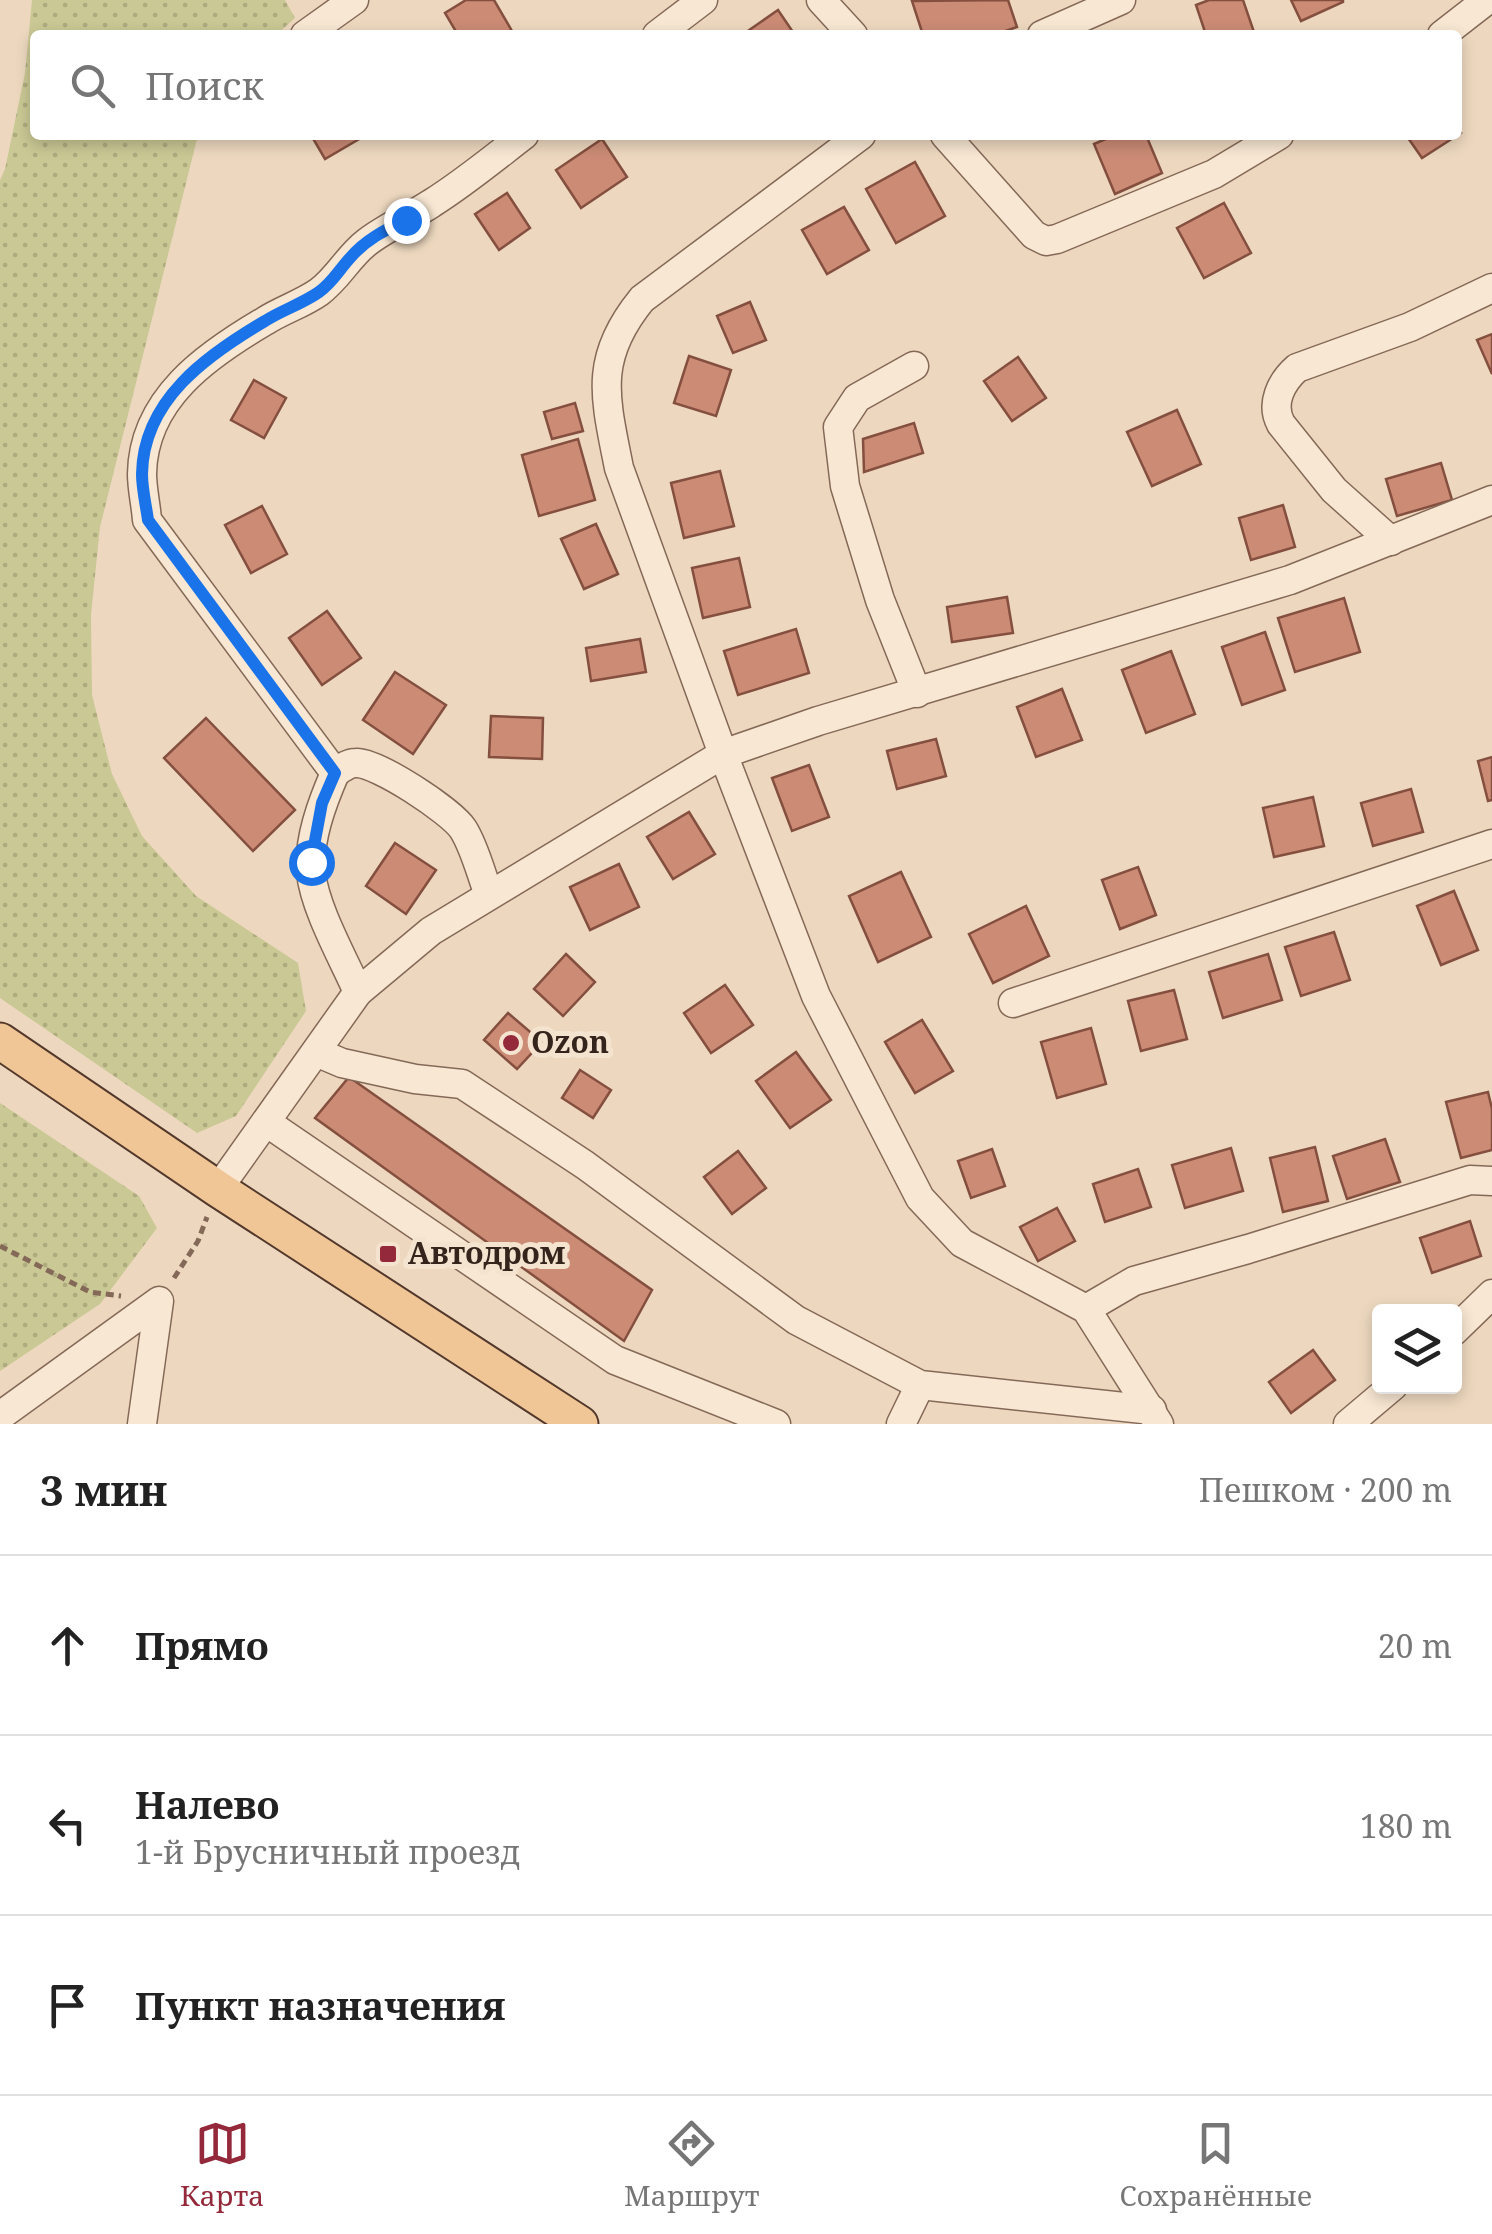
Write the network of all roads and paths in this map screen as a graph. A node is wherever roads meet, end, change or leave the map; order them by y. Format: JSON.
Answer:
{"nodes":[{"id":1,"x":354,"y":0,"type":"edge"},
{"id":2,"x":703,"y":0,"type":"edge"},
{"id":3,"x":821,"y":0,"type":"edge"},
{"id":4,"x":1121,"y":0,"type":"edge"},
{"id":5,"x":1487,"y":0,"type":"edge"},
{"id":6,"x":312,"y":30,"type":"edge"},
{"id":7,"x":664,"y":30,"type":"edge"},
{"id":8,"x":849,"y":30,"type":"edge"},
{"id":9,"x":1053,"y":30,"type":"edge"},
{"id":10,"x":1448,"y":30,"type":"edge"},
{"id":11,"x":517,"y":140,"type":"edge"},
{"id":12,"x":854,"y":140,"type":"edge"},
{"id":13,"x":949,"y":140,"type":"edge"},
{"id":14,"x":1271,"y":140,"type":"edge"},
{"id":15,"x":1492,"y":288,"type":"edge"},
{"id":16,"x":914,"y":366,"type":"dead end"},
{"id":17,"x":1492,"y":500,"type":"edge"},
{"id":18,"x":1391,"y":541,"type":"junction"},
{"id":19,"x":917,"y":692,"type":"junction"},
{"id":20,"x":723,"y":754,"type":"junction"},
{"id":21,"x":335,"y":773,"type":"junction"},
{"id":22,"x":1492,"y":844,"type":"edge"},
{"id":23,"x":489,"y":896,"type":"junction"},
{"id":24,"x":358,"y":992,"type":"junction"},
{"id":25,"x":1012,"y":1003,"type":"dead end"},
{"id":26,"x":0,"y":1041,"type":"edge"},
{"id":27,"x":316,"y":1052,"type":"junction"},
{"id":28,"x":266,"y":1122,"type":"junction"},
{"id":29,"x":1492,"y":1181,"type":"edge"},
{"id":30,"x":218,"y":1189,"type":"junction"},
{"id":31,"x":0,"y":1246,"type":"edge"},
{"id":32,"x":1492,"y":1294,"type":"edge"},
{"id":33,"x":158,"y":1301,"type":"junction"},
{"id":34,"x":1086,"y":1310,"type":"junction"},
{"id":35,"x":1462,"y":1322,"type":"edge"},
{"id":36,"x":920,"y":1385,"type":"junction"},
{"id":37,"x":1384,"y":1394,"type":"edge"},
{"id":38,"x":0,"y":1416,"type":"edge"},
{"id":39,"x":1156,"y":1417,"type":"edge"},
{"id":40,"x":142,"y":1424,"type":"edge"},
{"id":41,"x":580,"y":1424,"type":"edge"},
{"id":42,"x":776,"y":1424,"type":"edge"},
{"id":43,"x":901,"y":1424,"type":"edge"},
{"id":44,"x":1348,"y":1424,"type":"edge"}],
"edges":[{"from":1,"to":6,"type":"street"},
{"from":2,"to":7,"type":"street"},
{"from":3,"to":8,"type":"street"},
{"from":4,"to":9,"type":"street"},
{"from":5,"to":10,"type":"street"},
{"from":11,"to":21,"type":"street"},
{"from":12,"to":20,"type":"street"},
{"from":13,"to":14,"type":"street"},
{"from":15,"to":18,"type":"street"},
{"from":16,"to":19,"type":"street"},
{"from":17,"to":18,"type":"street"},
{"from":18,"to":19,"type":"street"},
{"from":19,"to":20,"type":"street"},
{"from":20,"to":23,"type":"street"},
{"from":20,"to":34,"type":"street"},
{"from":21,"to":23,"type":"street"},
{"from":21,"to":24,"type":"street"},
{"from":22,"to":25,"type":"street"},
{"from":23,"to":24,"type":"street"},
{"from":24,"to":27,"type":"street"},
{"from":26,"to":30,"type":"main road"},
{"from":27,"to":28,"type":"street"},
{"from":27,"to":36,"type":"street"},
{"from":28,"to":30,"type":"street"},
{"from":28,"to":42,"type":"street"},
{"from":29,"to":34,"type":"street"},
{"from":30,"to":33,"type":"path"},
{"from":30,"to":41,"type":"main road"},
{"from":31,"to":33,"type":"path"},
{"from":32,"to":35,"type":"street"},
{"from":33,"to":38,"type":"street"},
{"from":33,"to":40,"type":"street"},
{"from":34,"to":39,"type":"street"},
{"from":36,"to":39,"type":"street"},
{"from":36,"to":43,"type":"street"},
{"from":37,"to":44,"type":"street"}]}
